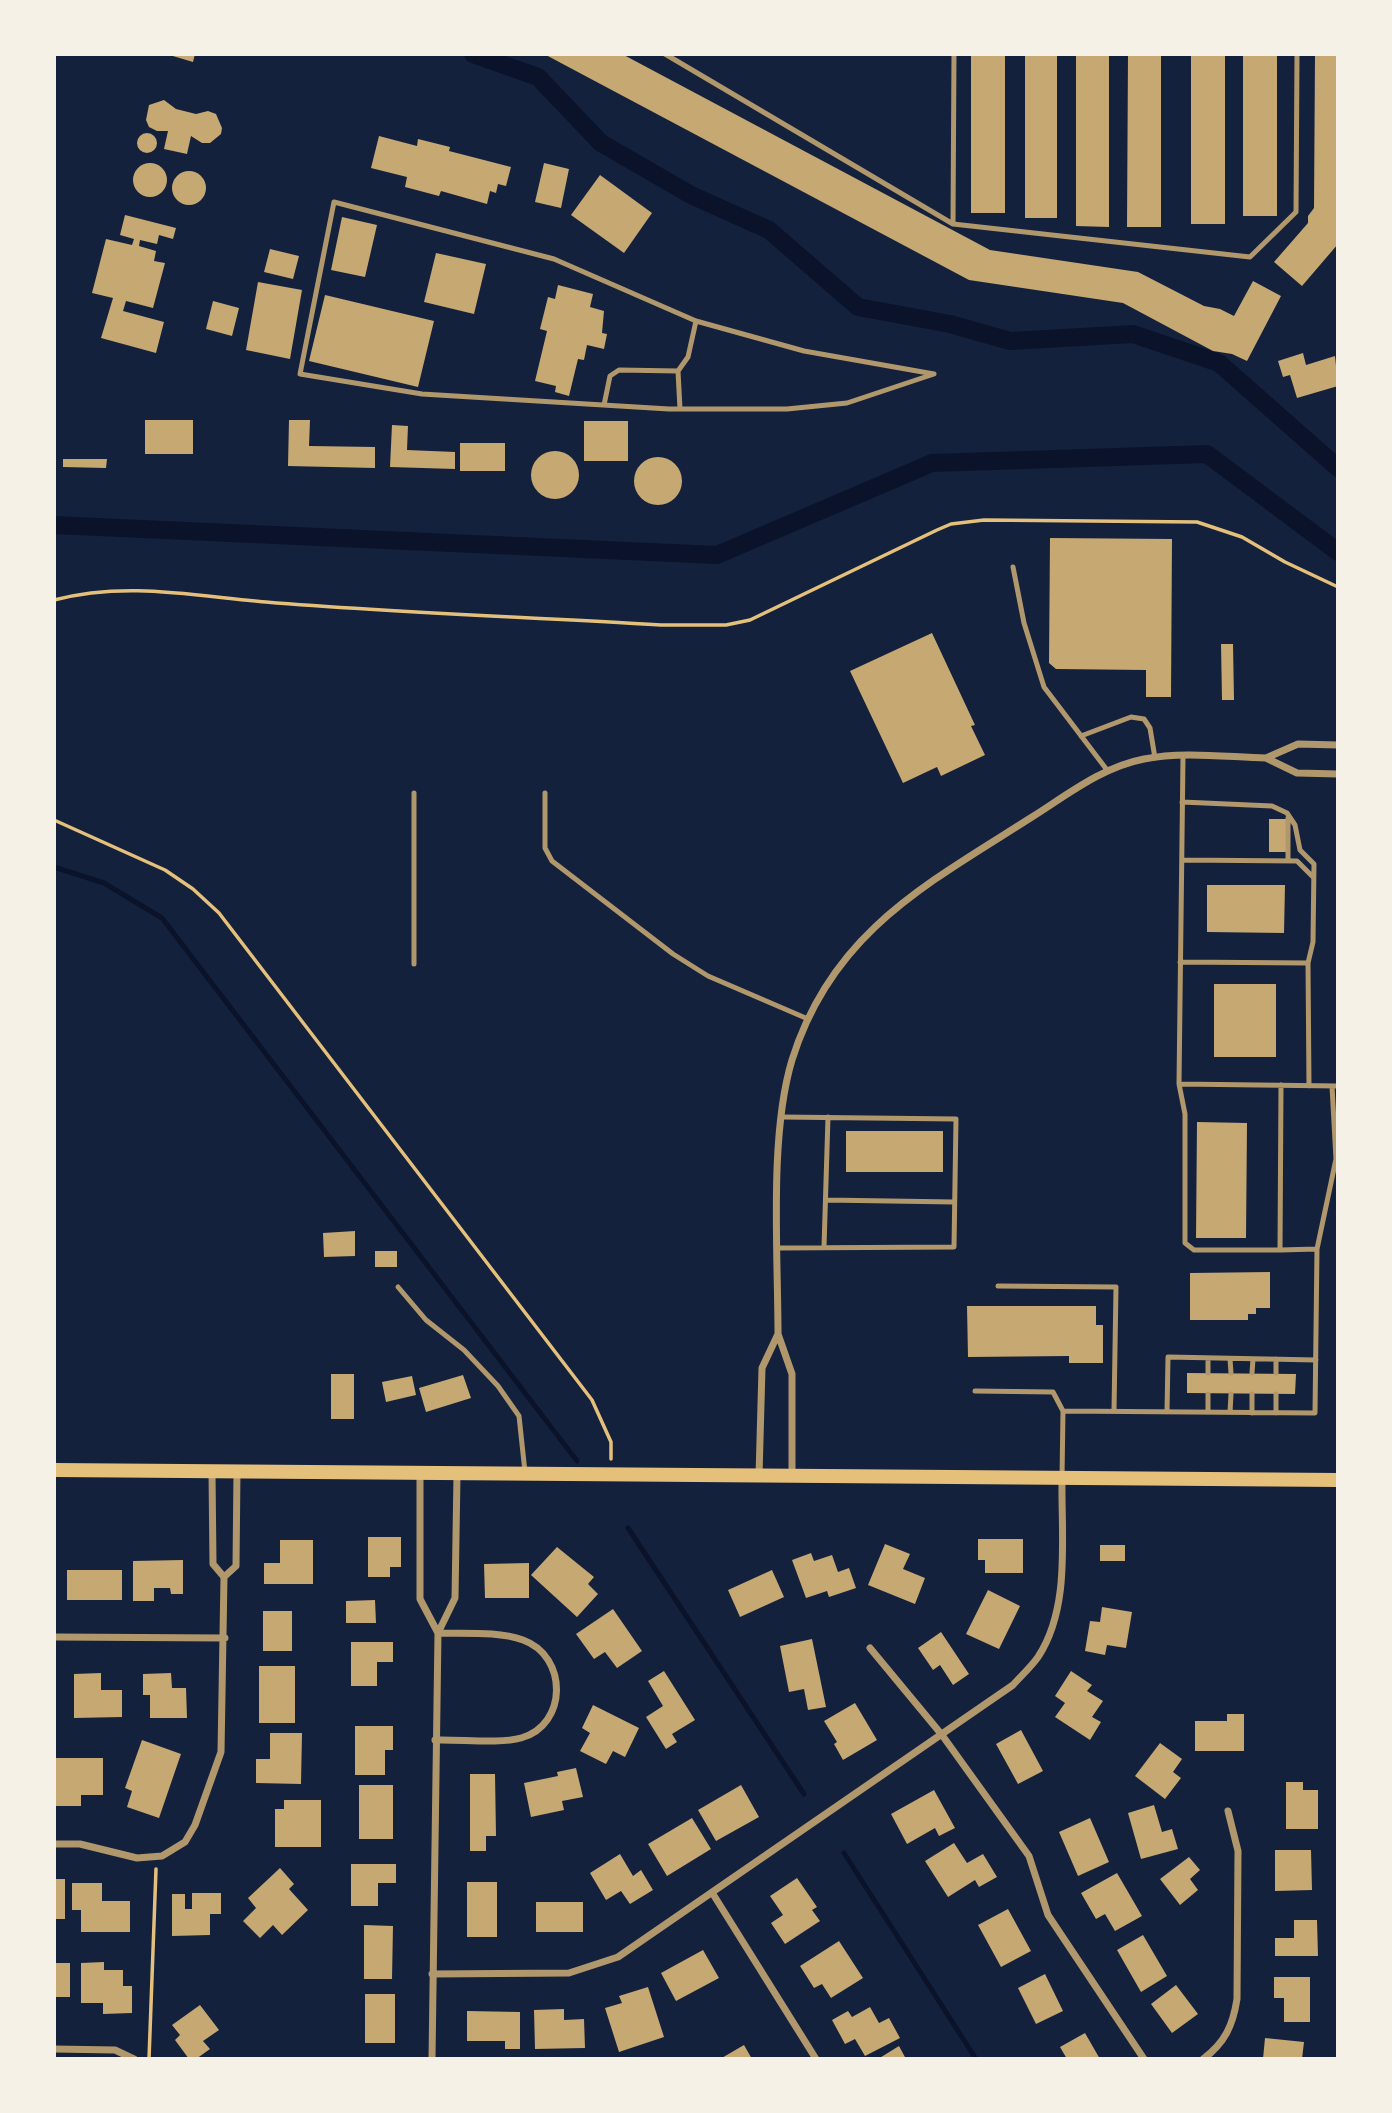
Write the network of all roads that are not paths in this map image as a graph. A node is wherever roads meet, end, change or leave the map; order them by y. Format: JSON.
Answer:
{"nodes":[{"id":1,"x":665,"y":54,"type":"edge"},
{"id":2,"x":954,"y":54,"type":"edge"},
{"id":3,"x":1297,"y":54,"type":"edge"},
{"id":4,"x":953,"y":224,"type":"junction"},
{"id":5,"x":696,"y":321,"type":"junction"},
{"id":6,"x":678,"y":371,"type":"junction"},
{"id":7,"x":604,"y":405,"type":"junction"},
{"id":8,"x":680,"y":409,"type":"junction"},
{"id":9,"x":1013,"y":567,"type":"dead end"},
{"id":10,"x":1081,"y":736,"type":"junction"},
{"id":11,"x":1338,"y":745,"type":"edge"},
{"id":12,"x":1183,"y":757,"type":"junction"},
{"id":13,"x":1155,"y":758,"type":"junction"},
{"id":14,"x":1266,"y":758,"type":"junction"},
{"id":15,"x":1107,"y":770,"type":"junction"},
{"id":16,"x":1338,"y":774,"type":"edge"},
{"id":17,"x":414,"y":793,"type":"dead end"},
{"id":18,"x":545,"y":793,"type":"dead end"},
{"id":19,"x":1182,"y":802,"type":"junction"},
{"id":20,"x":1287,"y":813,"type":"junction"},
{"id":21,"x":1182,"y":860,"type":"junction"},
{"id":22,"x":1288,"y":860,"type":"junction"},
{"id":23,"x":1313,"y":877,"type":"junction"},
{"id":24,"x":1180,"y":962,"type":"junction"},
{"id":25,"x":1308,"y":963,"type":"junction"},
{"id":26,"x":414,"y":964,"type":"dead end"},
{"id":27,"x":808,"y":1019,"type":"junction"},
{"id":28,"x":1179,"y":1084,"type":"junction"},
{"id":29,"x":1281,"y":1085,"type":"junction"},
{"id":30,"x":1309,"y":1086,"type":"junction"},
{"id":31,"x":1335,"y":1086,"type":"edge"},
{"id":32,"x":782,"y":1117,"type":"junction"},
{"id":33,"x":828,"y":1117,"type":"junction"},
{"id":34,"x":826,"y":1200,"type":"junction"},
{"id":35,"x":954,"y":1202,"type":"junction"},
{"id":36,"x":824,"y":1247,"type":"junction"},
{"id":37,"x":778,"y":1248,"type":"junction"},
{"id":38,"x":1280,"y":1250,"type":"junction"},
{"id":39,"x":1317,"y":1250,"type":"junction"},
{"id":40,"x":998,"y":1286,"type":"dead end"},
{"id":41,"x":398,"y":1287,"type":"dead end"},
{"id":42,"x":778,"y":1334,"type":"junction"},
{"id":43,"x":1208,"y":1358,"type":"junction"},
{"id":44,"x":1230,"y":1359,"type":"junction"},
{"id":45,"x":1252,"y":1359,"type":"junction"},
{"id":46,"x":1276,"y":1359,"type":"junction"},
{"id":47,"x":1315,"y":1360,"type":"junction"},
{"id":48,"x":1208,"y":1373,"type":"dead end"},
{"id":49,"x":1231,"y":1373,"type":"dead end"},
{"id":50,"x":1252,"y":1373,"type":"dead end"},
{"id":51,"x":1276,"y":1373,"type":"dead end"},
{"id":52,"x":975,"y":1391,"type":"dead end"},
{"id":53,"x":1208,"y":1394,"type":"dead end"},
{"id":54,"x":1231,"y":1394,"type":"dead end"},
{"id":55,"x":1251,"y":1394,"type":"dead end"},
{"id":56,"x":1276,"y":1394,"type":"dead end"},
{"id":57,"x":1063,"y":1411,"type":"junction"},
{"id":58,"x":1114,"y":1411,"type":"junction"},
{"id":59,"x":1167,"y":1412,"type":"junction"},
{"id":60,"x":1208,"y":1412,"type":"junction"},
{"id":61,"x":1230,"y":1412,"type":"junction"},
{"id":62,"x":1252,"y":1413,"type":"junction"},
{"id":63,"x":1276,"y":1413,"type":"junction"},
{"id":64,"x":54,"y":1470,"type":"edge"},
{"id":65,"x":212,"y":1471,"type":"junction"},
{"id":66,"x":237,"y":1471,"type":"junction"},
{"id":67,"x":420,"y":1474,"type":"junction"},
{"id":68,"x":457,"y":1475,"type":"junction"},
{"id":69,"x":525,"y":1475,"type":"junction"},
{"id":70,"x":759,"y":1476,"type":"junction"},
{"id":71,"x":792,"y":1476,"type":"junction"},
{"id":72,"x":1062,"y":1479,"type":"junction"},
{"id":73,"x":1338,"y":1480,"type":"edge"},
{"id":74,"x":224,"y":1577,"type":"junction"},
{"id":75,"x":438,"y":1633,"type":"junction"},
{"id":76,"x":54,"y":1637,"type":"edge"},
{"id":77,"x":225,"y":1638,"type":"junction"},
{"id":78,"x":870,"y":1648,"type":"dead end"},
{"id":79,"x":942,"y":1735,"type":"junction"},
{"id":80,"x":435,"y":1740,"type":"junction"},
{"id":81,"x":1228,"y":1811,"type":"dead end"},
{"id":82,"x":54,"y":1844,"type":"edge"},
{"id":83,"x":713,"y":1894,"type":"junction"},
{"id":84,"x":432,"y":1974,"type":"junction"},
{"id":85,"x":54,"y":2049,"type":"edge"},
{"id":86,"x":132,"y":2058,"type":"edge"},
{"id":87,"x":432,"y":2059,"type":"edge"},
{"id":88,"x":816,"y":2059,"type":"edge"},
{"id":89,"x":1144,"y":2059,"type":"edge"},
{"id":90,"x":1203,"y":2059,"type":"edge"}],
"edges":[{"from":1,"to":4,"type":"lane"},
{"from":2,"to":4,"type":"lane"},
{"from":3,"to":4,"type":"lane"},
{"from":5,"to":6,"type":"lane"},
{"from":5,"to":7,"type":"lane"},
{"from":5,"to":8,"type":"lane"},
{"from":6,"to":7,"type":"lane"},
{"from":6,"to":8,"type":"lane"},
{"from":7,"to":8,"type":"lane"},
{"from":9,"to":10,"type":"lane"},
{"from":10,"to":13,"type":"lane"},
{"from":10,"to":15,"type":"lane"},
{"from":11,"to":14,"type":"street"},
{"from":12,"to":13,"type":"street"},
{"from":12,"to":14,"type":"street"},
{"from":12,"to":19,"type":"lane"},
{"from":13,"to":15,"type":"street"},
{"from":14,"to":16,"type":"street"},
{"from":15,"to":27,"type":"street"},
{"from":17,"to":26,"type":"lane"},
{"from":18,"to":27,"type":"lane"},
{"from":19,"to":20,"type":"lane"},
{"from":19,"to":21,"type":"lane"},
{"from":20,"to":22,"type":"lane"},
{"from":20,"to":23,"type":"lane"},
{"from":21,"to":22,"type":"lane"},
{"from":21,"to":24,"type":"lane"},
{"from":22,"to":23,"type":"lane"},
{"from":23,"to":25,"type":"lane"},
{"from":24,"to":25,"type":"lane"},
{"from":24,"to":28,"type":"lane"},
{"from":25,"to":30,"type":"lane"},
{"from":27,"to":32,"type":"street"},
{"from":28,"to":29,"type":"lane"},
{"from":28,"to":38,"type":"lane"},
{"from":29,"to":30,"type":"lane"},
{"from":29,"to":38,"type":"lane"},
{"from":30,"to":31,"type":"lane"},
{"from":31,"to":39,"type":"lane"},
{"from":32,"to":33,"type":"lane"},
{"from":32,"to":37,"type":"street"},
{"from":33,"to":34,"type":"lane"},
{"from":33,"to":35,"type":"lane"},
{"from":34,"to":35,"type":"lane"},
{"from":34,"to":36,"type":"lane"},
{"from":35,"to":36,"type":"lane"},
{"from":36,"to":37,"type":"lane"},
{"from":37,"to":42,"type":"street"},
{"from":38,"to":39,"type":"lane"},
{"from":39,"to":47,"type":"lane"},
{"from":40,"to":58,"type":"lane"},
{"from":41,"to":69,"type":"lane"},
{"from":42,"to":70,"type":"street"},
{"from":42,"to":71,"type":"street"},
{"from":43,"to":44,"type":"lane"},
{"from":43,"to":48,"type":"lane"},
{"from":43,"to":59,"type":"lane"},
{"from":44,"to":45,"type":"lane"},
{"from":44,"to":49,"type":"lane"},
{"from":45,"to":46,"type":"lane"},
{"from":45,"to":50,"type":"lane"},
{"from":46,"to":47,"type":"lane"},
{"from":46,"to":51,"type":"lane"},
{"from":47,"to":63,"type":"lane"},
{"from":52,"to":57,"type":"lane"},
{"from":53,"to":60,"type":"lane"},
{"from":54,"to":61,"type":"lane"},
{"from":55,"to":62,"type":"lane"},
{"from":56,"to":63,"type":"lane"},
{"from":57,"to":58,"type":"lane"},
{"from":57,"to":72,"type":"lane"},
{"from":58,"to":59,"type":"lane"},
{"from":59,"to":60,"type":"lane"},
{"from":60,"to":61,"type":"lane"},
{"from":61,"to":62,"type":"lane"},
{"from":62,"to":63,"type":"lane"},
{"from":64,"to":65,"type":"main road"},
{"from":65,"to":66,"type":"main road"},
{"from":65,"to":74,"type":"street"},
{"from":66,"to":67,"type":"main road"},
{"from":66,"to":74,"type":"street"},
{"from":67,"to":68,"type":"main road"},
{"from":67,"to":75,"type":"street"},
{"from":68,"to":69,"type":"main road"},
{"from":68,"to":75,"type":"street"},
{"from":69,"to":70,"type":"main road"},
{"from":70,"to":71,"type":"main road"},
{"from":71,"to":72,"type":"main road"},
{"from":72,"to":73,"type":"main road"},
{"from":72,"to":79,"type":"street"},
{"from":74,"to":77,"type":"street"},
{"from":75,"to":80,"type":"street"},
{"from":75,"to":80,"type":"street"},
{"from":76,"to":77,"type":"street"},
{"from":77,"to":82,"type":"street"},
{"from":78,"to":79,"type":"street"},
{"from":79,"to":83,"type":"street"},
{"from":79,"to":89,"type":"street"},
{"from":80,"to":84,"type":"street"},
{"from":81,"to":90,"type":"street"},
{"from":83,"to":84,"type":"street"},
{"from":83,"to":88,"type":"street"},
{"from":84,"to":87,"type":"street"},
{"from":85,"to":86,"type":"street"}]}
